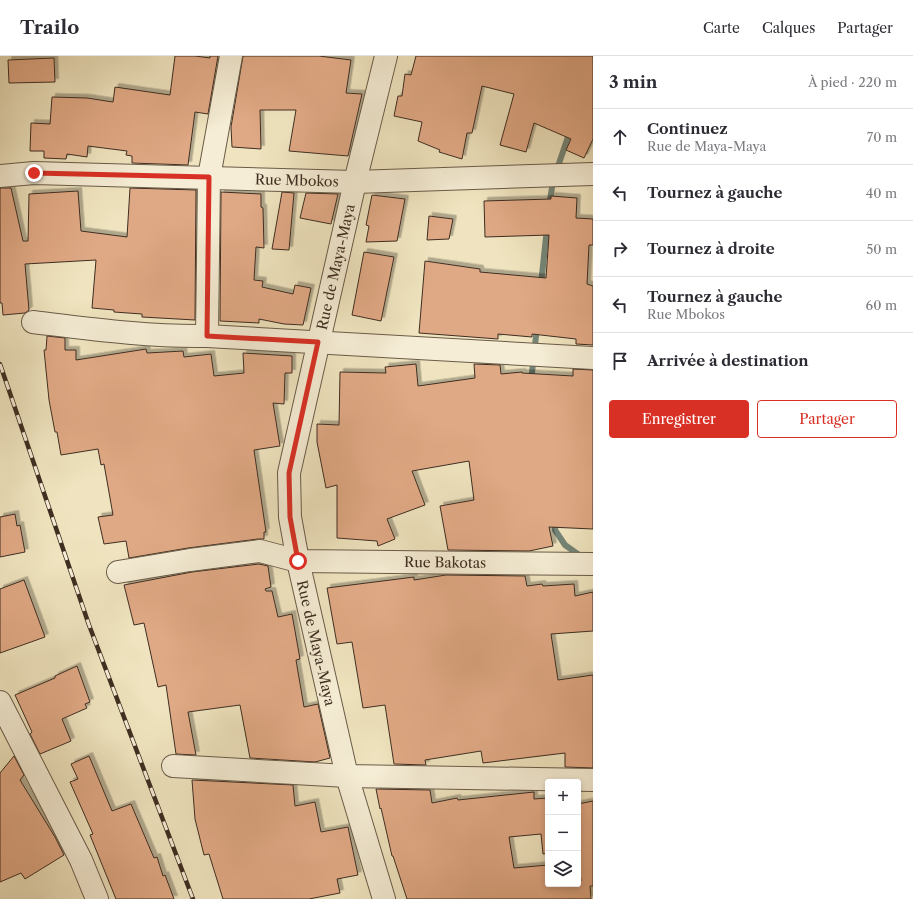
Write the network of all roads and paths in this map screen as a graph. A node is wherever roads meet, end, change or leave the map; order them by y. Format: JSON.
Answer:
{"nodes":[{"id":1,"x":231,"y":56,"type":"edge"},
{"id":2,"x":386,"y":56,"type":"edge"},
{"id":3,"x":593,"y":174,"type":"edge"},
{"id":4,"x":0,"y":176,"type":"edge"},
{"id":5,"x":209,"y":177,"type":"junction"},
{"id":6,"x":355,"y":182,"type":"junction"},
{"id":7,"x":33,"y":322,"type":"dead end"},
{"id":8,"x":207,"y":336,"type":"junction"},
{"id":9,"x":318,"y":342,"type":"junction"},
{"id":10,"x":593,"y":358,"type":"edge"},
{"id":11,"x":298,"y":561,"type":"junction"},
{"id":12,"x":593,"y":564,"type":"edge"},
{"id":13,"x":118,"y":572,"type":"dead end"},
{"id":14,"x":0,"y":702,"type":"edge"},
{"id":15,"x":173,"y":766,"type":"dead end"},
{"id":16,"x":347,"y":776,"type":"junction"},
{"id":17,"x":593,"y":780,"type":"edge"},
{"id":18,"x":97,"y":899,"type":"edge"},
{"id":19,"x":384,"y":899,"type":"edge"}],
"edges":[{"from":1,"to":5,"type":"street"},
{"from":2,"to":6,"type":"street","name":"Rue de Maya-Maya"},
{"from":3,"to":6,"type":"street","name":"Rue Mbokos"},
{"from":4,"to":5,"type":"street","name":"Rue Mbokos"},
{"from":5,"to":6,"type":"street","name":"Rue Mbokos"},
{"from":5,"to":8,"type":"street"},
{"from":6,"to":9,"type":"street","name":"Rue de Maya-Maya"},
{"from":7,"to":8,"type":"street"},
{"from":8,"to":9,"type":"street"},
{"from":9,"to":10,"type":"street"},
{"from":9,"to":11,"type":"street","name":"Rue de Maya-Maya"},
{"from":11,"to":12,"type":"street","name":"Rue Bakotas"},
{"from":11,"to":13,"type":"street","name":"Rue Bakotas"},
{"from":11,"to":16,"type":"street","name":"Rue de Maya-Maya"},
{"from":14,"to":18,"type":"street"},
{"from":15,"to":16,"type":"street"},
{"from":16,"to":17,"type":"street"},
{"from":16,"to":19,"type":"street","name":"Rue de Maya-Maya"}]}
